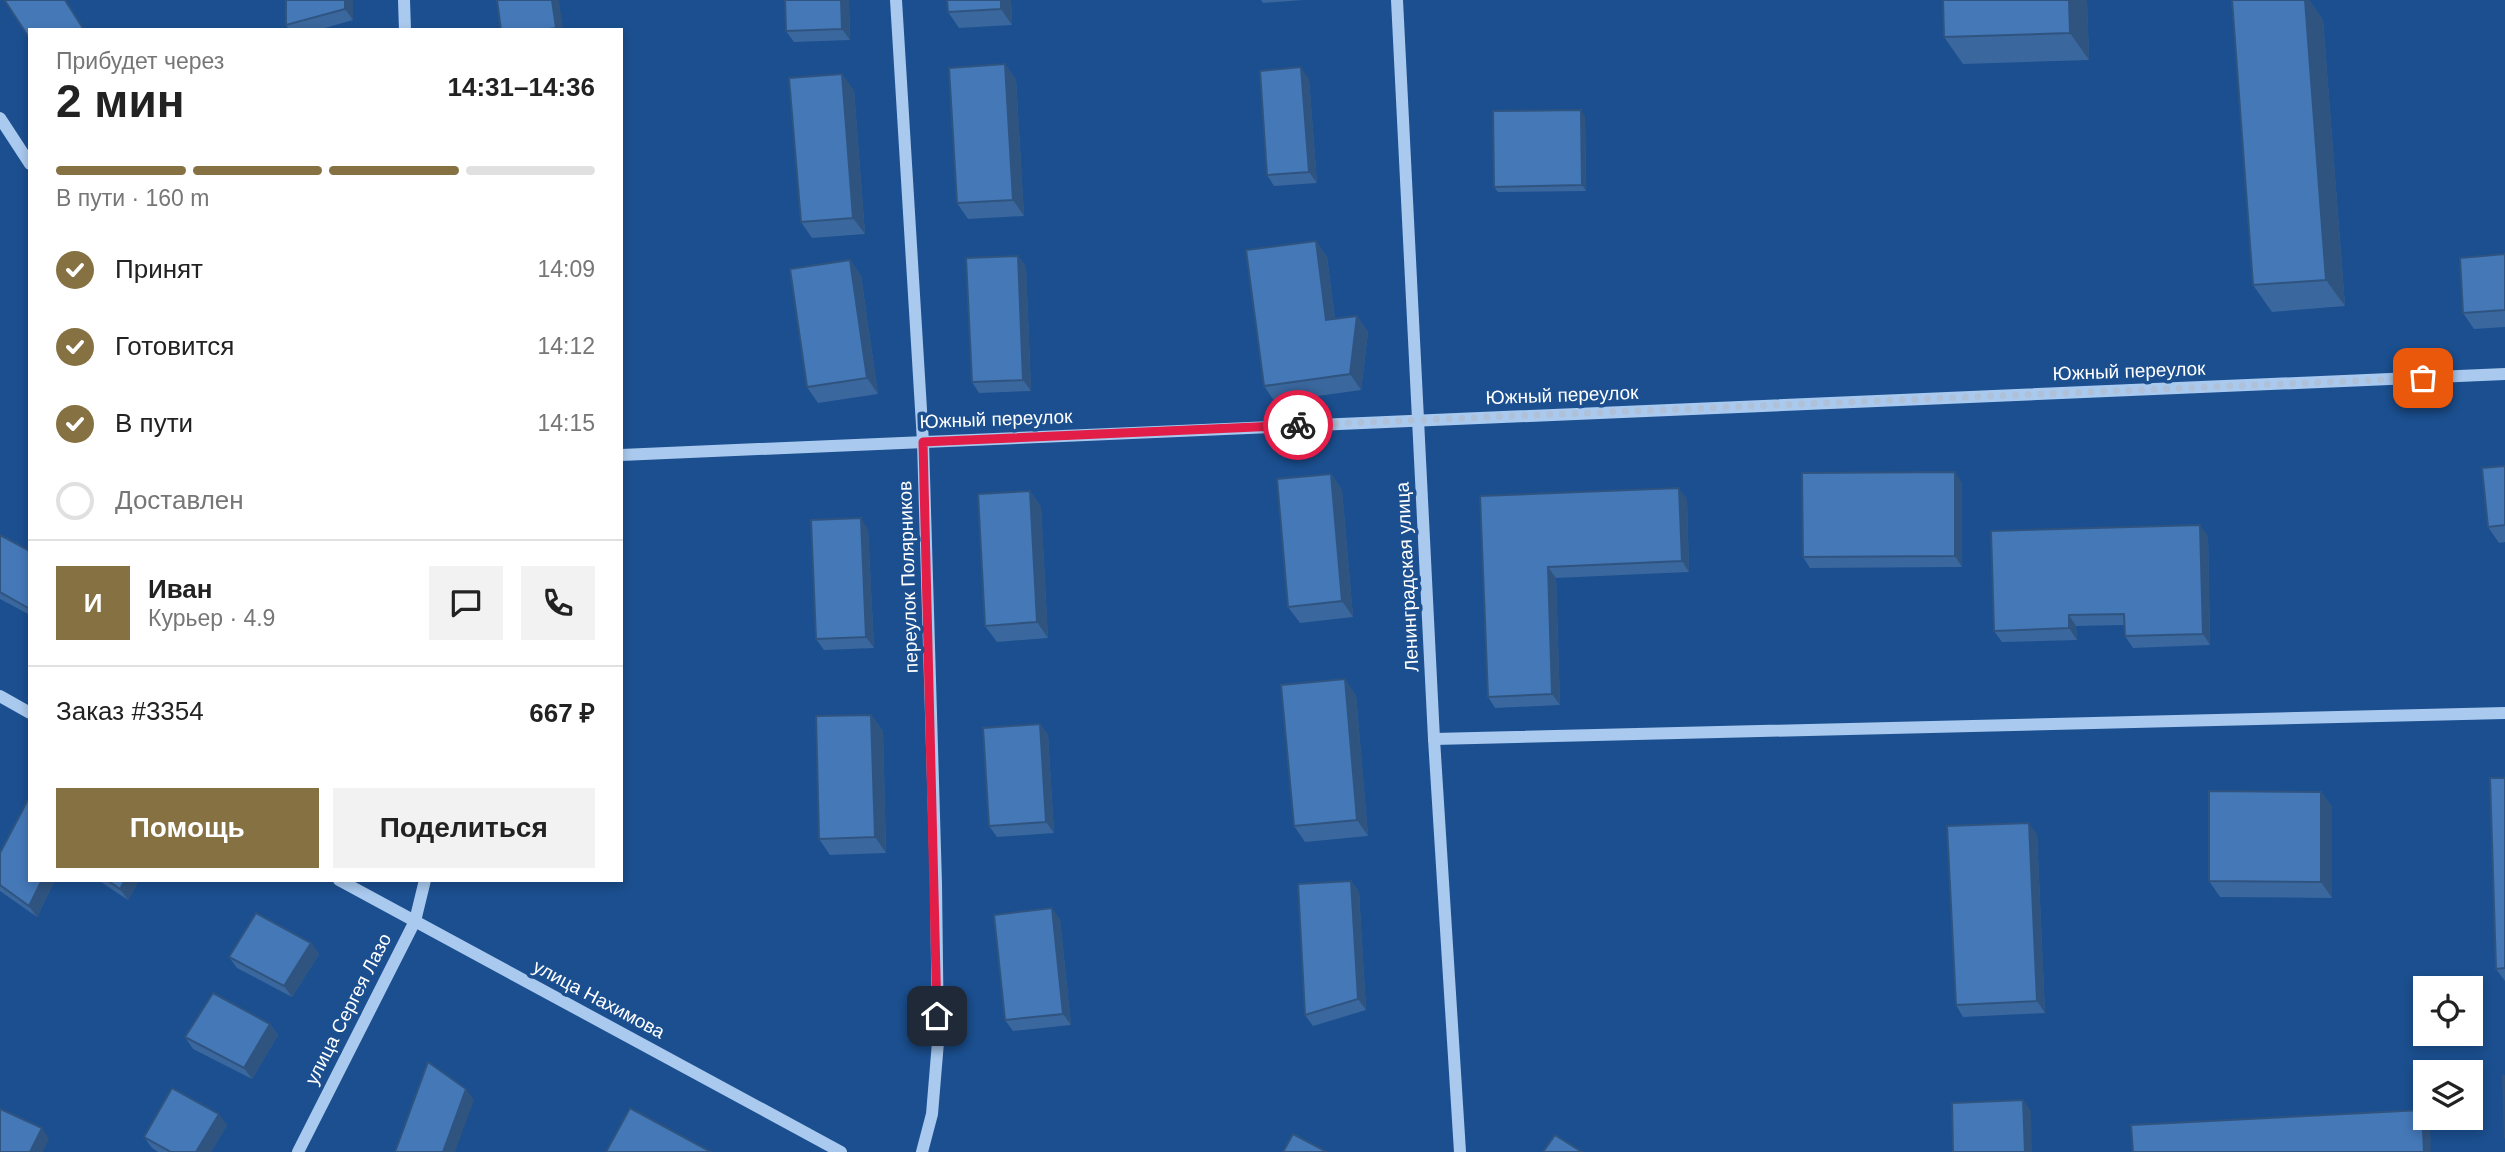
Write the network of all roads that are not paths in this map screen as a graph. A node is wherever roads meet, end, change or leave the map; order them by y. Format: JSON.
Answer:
{"nodes":[{"id":1,"x":404,"y":0,"type":"edge"},
{"id":2,"x":896,"y":0,"type":"edge"},
{"id":3,"x":1397,"y":0,"type":"edge"},
{"id":4,"x":405,"y":28,"type":"edge"},
{"id":5,"x":0,"y":118,"type":"edge"},
{"id":6,"x":28,"y":161,"type":"edge"},
{"id":7,"x":2505,"y":374,"type":"edge"},
{"id":8,"x":1419,"y":420,"type":"junction"},
{"id":9,"x":923,"y":442,"type":"junction"},
{"id":10,"x":623,"y":454,"type":"edge"},
{"id":11,"x":0,"y":696,"type":"edge"},
{"id":12,"x":28,"y":712,"type":"edge"},
{"id":13,"x":2505,"y":713,"type":"edge"},
{"id":14,"x":1434,"y":739,"type":"junction"},
{"id":15,"x":343,"y":882,"type":"edge"},
{"id":16,"x":425,"y":882,"type":"edge"},
{"id":17,"x":415,"y":921,"type":"junction"},
{"id":18,"x":298,"y":1152,"type":"edge"},
{"id":19,"x":841,"y":1152,"type":"edge"},
{"id":20,"x":922,"y":1152,"type":"edge"},
{"id":21,"x":1460,"y":1152,"type":"edge"}],
"edges":[{"from":1,"to":4,"type":"street"},
{"from":2,"to":9,"type":"street","name":"переулок Полярников"},
{"from":3,"to":8,"type":"street","name":"Ленинградская улица"},
{"from":5,"to":6,"type":"street"},
{"from":7,"to":8,"type":"street","name":"Южный переулок"},
{"from":8,"to":9,"type":"street","name":"Южный переулок"},
{"from":8,"to":14,"type":"street","name":"Ленинградская улица"},
{"from":9,"to":10,"type":"street","name":"Южный переулок"},
{"from":9,"to":20,"type":"street","name":"переулок Полярников"},
{"from":11,"to":12,"type":"street"},
{"from":13,"to":14,"type":"street"},
{"from":14,"to":21,"type":"street","name":"Ленинградская улица"},
{"from":15,"to":17,"type":"street","name":"улица Нахимова"},
{"from":16,"to":17,"type":"street","name":"улица Сергея Лазо"},
{"from":17,"to":18,"type":"street","name":"улица Сергея Лазо"},
{"from":17,"to":19,"type":"street","name":"улица Нахимова"}]}
